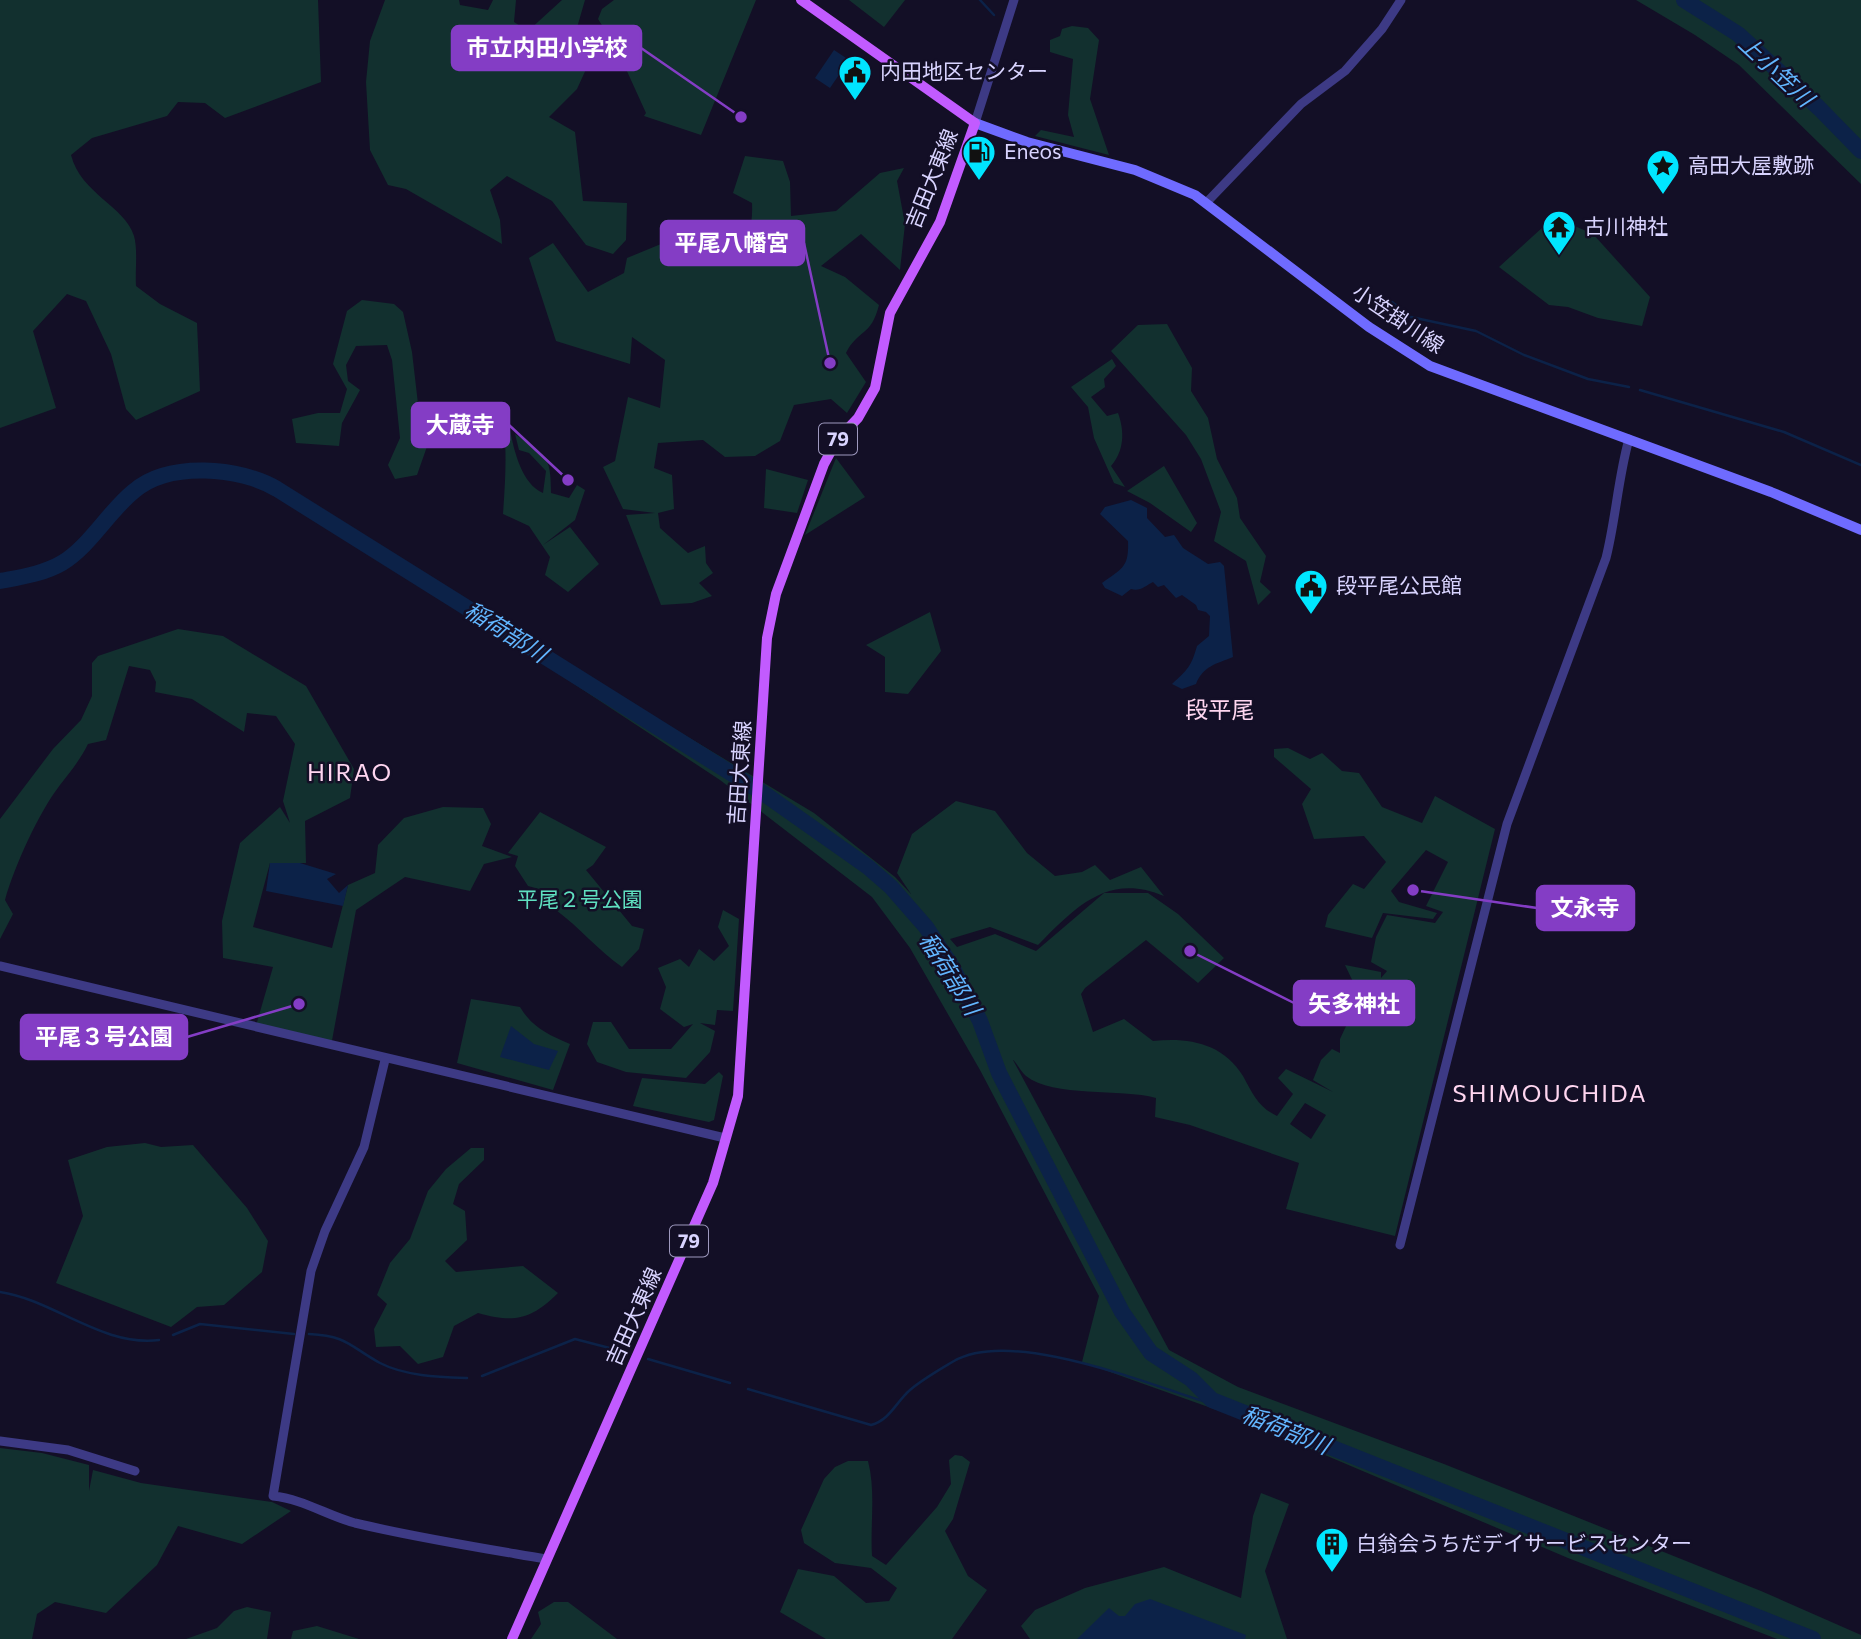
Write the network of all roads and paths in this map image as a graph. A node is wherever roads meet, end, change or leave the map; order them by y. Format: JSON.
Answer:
{"nodes":[{"id":1,"x":801,"y":0,"type":"edge"},
{"id":2,"x":1014,"y":0,"type":"edge"},
{"id":3,"x":1401,"y":0,"type":"edge"},
{"id":4,"x":975,"y":122,"type":"junction"},
{"id":5,"x":1207,"y":202,"type":"junction"},
{"id":6,"x":1629,"y":439,"type":"junction"},
{"id":7,"x":1861,"y":530,"type":"edge"},
{"id":8,"x":0,"y":967,"type":"edge"},
{"id":9,"x":385,"y":1060,"type":"junction"},
{"id":10,"x":725,"y":1138,"type":"junction"},
{"id":11,"x":1400,"y":1245,"type":"dead end"},
{"id":12,"x":0,"y":1441,"type":"edge"},
{"id":13,"x":135,"y":1471,"type":"dead end"},
{"id":14,"x":546,"y":1559,"type":"junction"},
{"id":15,"x":512,"y":1639,"type":"edge"}],
"edges":[{"from":1,"to":4,"type":"main road","name":"吉田大東線"},
{"from":2,"to":4,"type":"street"},
{"from":3,"to":5,"type":"street"},
{"from":4,"to":5,"type":"main road","name":"小笠掛川線"},
{"from":4,"to":10,"type":"main road","name":"吉田大東線","number":"79"},
{"from":5,"to":6,"type":"main road","name":"小笠掛川線"},
{"from":6,"to":7,"type":"main road","name":"小笠掛川線"},
{"from":6,"to":11,"type":"street"},
{"from":8,"to":9,"type":"street"},
{"from":9,"to":10,"type":"street"},
{"from":9,"to":14,"type":"street"},
{"from":10,"to":14,"type":"main road","name":"吉田大東線","number":"79"},
{"from":12,"to":13,"type":"street"},
{"from":14,"to":15,"type":"main road","name":"吉田大東線","number":"79"}]}
